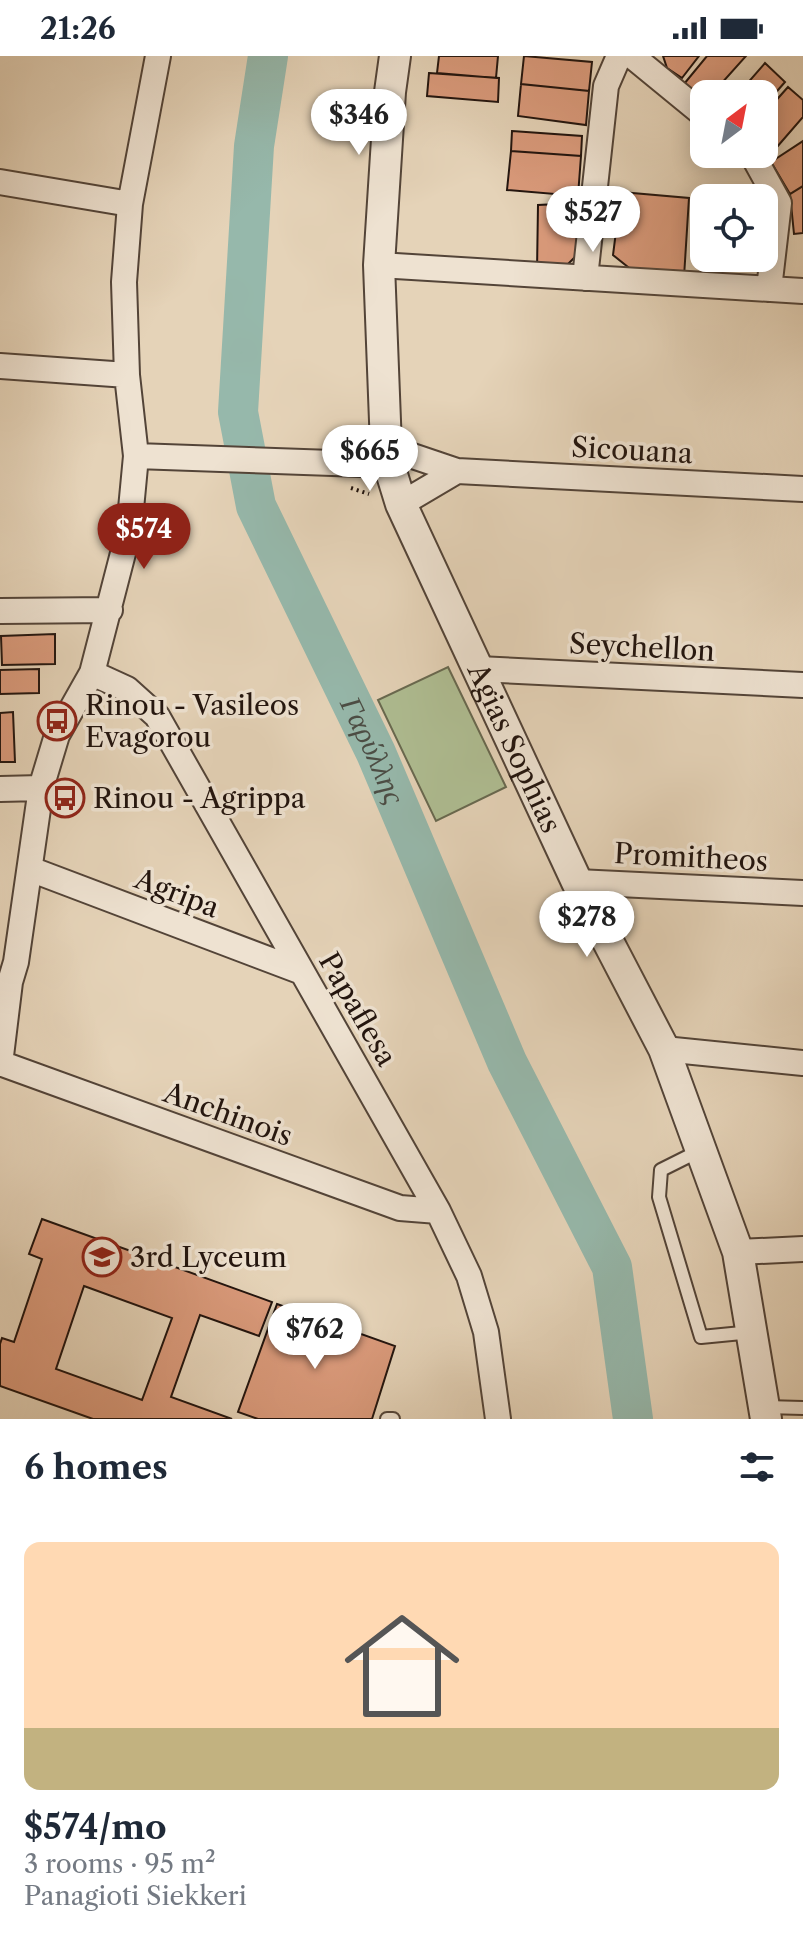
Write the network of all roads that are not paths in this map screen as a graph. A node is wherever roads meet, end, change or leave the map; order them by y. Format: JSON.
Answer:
{"nodes":[{"id":1,"x":158,"y":56,"type":"edge"},
{"id":2,"x":395,"y":56,"type":"edge"},
{"id":3,"x":619,"y":56,"type":"edge"},
{"id":4,"x":632,"y":56,"type":"edge"},
{"id":5,"x":690,"y":104,"type":"edge"},
{"id":6,"x":760,"y":168,"type":"edge"},
{"id":7,"x":0,"y":182,"type":"edge"},
{"id":8,"x":130,"y":204,"type":"junction"},
{"id":9,"x":379,"y":265,"type":"junction"},
{"id":10,"x":585,"y":278,"type":"junction"},
{"id":11,"x":769,"y":289,"type":"junction"},
{"id":12,"x":803,"y":291,"type":"edge"},
{"id":13,"x":0,"y":366,"type":"edge"},
{"id":14,"x":127,"y":375,"type":"junction"},
{"id":15,"x":136,"y":456,"type":"junction"},
{"id":16,"x":388,"y":456,"type":"junction"},
{"id":17,"x":457,"y":471,"type":"junction"},
{"id":18,"x":803,"y":489,"type":"edge"},
{"id":19,"x":401,"y":504,"type":"junction"},
{"id":20,"x":110,"y":610,"type":"junction"},
{"id":21,"x":0,"y":611,"type":"edge"},
{"id":22,"x":478,"y":669,"type":"junction"},
{"id":23,"x":92,"y":673,"type":"junction"},
{"id":24,"x":803,"y":685,"type":"edge"},
{"id":25,"x":41,"y":788,"type":"junction"},
{"id":26,"x":0,"y":789,"type":"edge"},
{"id":27,"x":30,"y":869,"type":"junction"},
{"id":28,"x":577,"y":882,"type":"junction"},
{"id":29,"x":803,"y":893,"type":"edge"},
{"id":30,"x":302,"y":972,"type":"junction"},
{"id":31,"x":5,"y":982,"type":"edge"},
{"id":32,"x":664,"y":1049,"type":"junction"},
{"id":33,"x":803,"y":1063,"type":"edge"},
{"id":34,"x":0,"y":1064,"type":"edge"},
{"id":35,"x":701,"y":1150,"type":"junction"},
{"id":36,"x":438,"y":1211,"type":"junction"},
{"id":37,"x":803,"y":1249,"type":"edge"},
{"id":38,"x":738,"y":1252,"type":"junction"},
{"id":39,"x":752,"y":1332,"type":"junction"},
{"id":40,"x":803,"y":1408,"type":"edge"},
{"id":41,"x":765,"y":1413,"type":"edge"},
{"id":42,"x":498,"y":1419,"type":"edge"}],
"edges":[{"from":1,"to":8,"type":"street"},
{"from":2,"to":9,"type":"street","name":"Agias Sophias"},
{"from":3,"to":10,"type":"street"},
{"from":4,"to":5,"type":"street"},
{"from":6,"to":11,"type":"street"},
{"from":7,"to":8,"type":"street"},
{"from":8,"to":14,"type":"street"},
{"from":9,"to":10,"type":"street"},
{"from":9,"to":16,"type":"street","name":"Agias Sophias"},
{"from":10,"to":11,"type":"street"},
{"from":11,"to":12,"type":"street"},
{"from":13,"to":14,"type":"street"},
{"from":14,"to":15,"type":"street"},
{"from":15,"to":16,"type":"street","name":"Sicouana"},
{"from":15,"to":20,"type":"street"},
{"from":16,"to":17,"type":"street","name":"Sicouana"},
{"from":16,"to":19,"type":"street","name":"Agias Sophias"},
{"from":17,"to":18,"type":"street","name":"Sicouana"},
{"from":17,"to":19,"type":"street"},
{"from":19,"to":22,"type":"street","name":"Agias Sophias"},
{"from":20,"to":21,"type":"street"},
{"from":20,"to":23,"type":"street"},
{"from":22,"to":24,"type":"street","name":"Seychellon"},
{"from":22,"to":28,"type":"street","name":"Agias Sophias"},
{"from":23,"to":25,"type":"street"},
{"from":23,"to":30,"type":"street","name":"Papaflesa"},
{"from":25,"to":26,"type":"street"},
{"from":25,"to":27,"type":"street"},
{"from":27,"to":30,"type":"street","name":"Agripa"},
{"from":27,"to":31,"type":"street"},
{"from":28,"to":29,"type":"street","name":"Promitheos"},
{"from":28,"to":32,"type":"street","name":"Agias Sophias"},
{"from":30,"to":36,"type":"street","name":"Papaflesa"},
{"from":31,"to":34,"type":"street"},
{"from":32,"to":33,"type":"street"},
{"from":32,"to":35,"type":"street","name":"Agias Sophias"},
{"from":34,"to":36,"type":"street","name":"Anchinois"},
{"from":35,"to":38,"type":"street","name":"Agias Sophias"},
{"from":35,"to":39,"type":"lane"},
{"from":36,"to":42,"type":"street","name":"Papaflesa"},
{"from":37,"to":38,"type":"street"},
{"from":38,"to":39,"type":"street","name":"Agias Sophias"},
{"from":39,"to":41,"type":"street","name":"Agias Sophias"},
{"from":40,"to":41,"type":"lane"}]}
